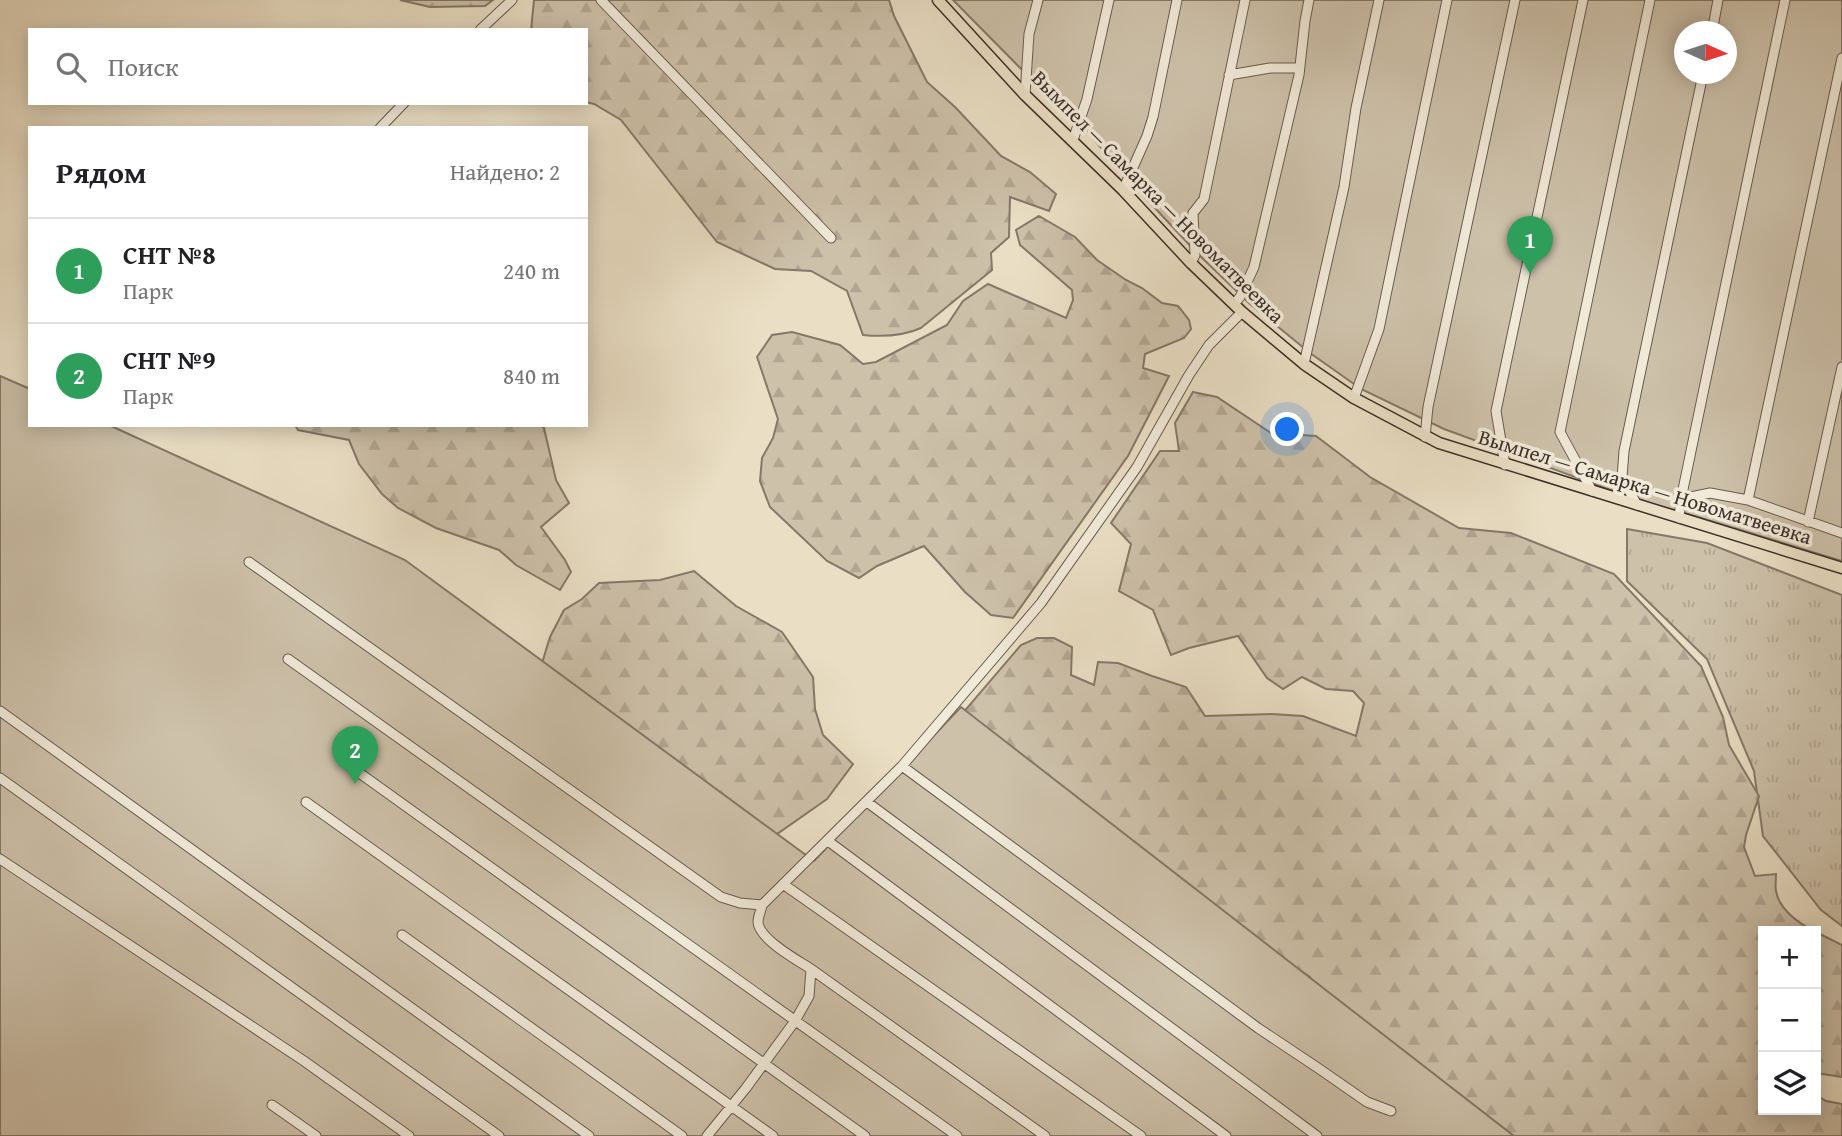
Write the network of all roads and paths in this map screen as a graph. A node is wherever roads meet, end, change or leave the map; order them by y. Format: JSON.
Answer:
{"nodes":[{"id":1,"x":512,"y":0,"type":"edge"},
{"id":2,"x":600,"y":0,"type":"edge"},
{"id":3,"x":938,"y":0,"type":"edge"},
{"id":4,"x":1038,"y":0,"type":"edge"},
{"id":5,"x":1109,"y":0,"type":"edge"},
{"id":6,"x":1177,"y":0,"type":"edge"},
{"id":7,"x":1245,"y":0,"type":"edge"},
{"id":8,"x":1310,"y":0,"type":"edge"},
{"id":9,"x":1379,"y":0,"type":"edge"},
{"id":10,"x":1447,"y":0,"type":"edge"},
{"id":11,"x":1515,"y":0,"type":"edge"},
{"id":12,"x":1583,"y":0,"type":"edge"},
{"id":13,"x":1650,"y":0,"type":"edge"},
{"id":14,"x":1718,"y":0,"type":"edge"},
{"id":15,"x":1785,"y":0,"type":"edge"},
{"id":16,"x":1714,"y":21,"type":"edge"},
{"id":17,"x":482,"y":28,"type":"edge"},
{"id":18,"x":1842,"y":58,"type":"edge"},
{"id":19,"x":1299,"y":68,"type":"junction"},
{"id":20,"x":1229,"y":75,"type":"junction"},
{"id":21,"x":1701,"y":84,"type":"edge"},
{"id":22,"x":1025,"y":95,"type":"junction"},
{"id":23,"x":402,"y":105,"type":"edge"},
{"id":24,"x":382,"y":126,"type":"edge"},
{"id":25,"x":1073,"y":140,"type":"junction"},
{"id":26,"x":1122,"y":190,"type":"junction"},
{"id":27,"x":831,"y":238,"type":"dead end"},
{"id":28,"x":1191,"y":263,"type":"junction"},
{"id":29,"x":1238,"y":308,"type":"junction"},
{"id":30,"x":1304,"y":364,"type":"junction"},
{"id":31,"x":1842,"y":367,"type":"edge"},
{"id":32,"x":1354,"y":398,"type":"junction"},
{"id":33,"x":1425,"y":437,"type":"junction"},
{"id":34,"x":1505,"y":465,"type":"junction"},
{"id":35,"x":1592,"y":491,"type":"junction"},
{"id":36,"x":1681,"y":499,"type":"junction"},
{"id":37,"x":1748,"y":500,"type":"junction"},
{"id":38,"x":1637,"y":505,"type":"junction"},
{"id":39,"x":1679,"y":518,"type":"junction"},
{"id":40,"x":1808,"y":522,"type":"junction"},
{"id":41,"x":1842,"y":533,"type":"edge"},
{"id":42,"x":249,"y":562,"type":"dead end"},
{"id":43,"x":1842,"y":568,"type":"edge"},
{"id":44,"x":288,"y":659,"type":"dead end"},
{"id":45,"x":0,"y":711,"type":"edge"},
{"id":46,"x":348,"y":764,"type":"dead end"},
{"id":47,"x":902,"y":766,"type":"junction"},
{"id":48,"x":0,"y":778,"type":"edge"},
{"id":49,"x":306,"y":802,"type":"dead end"},
{"id":50,"x":867,"y":802,"type":"junction"},
{"id":51,"x":828,"y":841,"type":"junction"},
{"id":52,"x":0,"y":859,"type":"edge"},
{"id":53,"x":783,"y":884,"type":"junction"},
{"id":54,"x":762,"y":905,"type":"junction"},
{"id":55,"x":402,"y":935,"type":"dead end"},
{"id":56,"x":811,"y":969,"type":"junction"},
{"id":57,"x":795,"y":1021,"type":"junction"},
{"id":58,"x":764,"y":1064,"type":"junction"},
{"id":59,"x":272,"y":1105,"type":"dead end"},
{"id":60,"x":732,"y":1107,"type":"junction"},
{"id":61,"x":1391,"y":1111,"type":"dead end"},
{"id":62,"x":316,"y":1136,"type":"edge"},
{"id":63,"x":409,"y":1136,"type":"edge"},
{"id":64,"x":499,"y":1136,"type":"edge"},
{"id":65,"x":589,"y":1136,"type":"edge"},
{"id":66,"x":682,"y":1136,"type":"edge"},
{"id":67,"x":707,"y":1136,"type":"edge"},
{"id":68,"x":773,"y":1136,"type":"edge"},
{"id":69,"x":865,"y":1136,"type":"edge"},
{"id":70,"x":957,"y":1136,"type":"edge"},
{"id":71,"x":1045,"y":1136,"type":"edge"},
{"id":72,"x":1141,"y":1136,"type":"edge"},
{"id":73,"x":1226,"y":1136,"type":"edge"},
{"id":74,"x":1317,"y":1136,"type":"edge"}],
"edges":[{"from":1,"to":17,"type":"street"},
{"from":2,"to":27,"type":"street"},
{"from":3,"to":22,"type":"main road","name":"Вымпел — Самарка — Новоматвеевка"},
{"from":4,"to":22,"type":"street"},
{"from":5,"to":25,"type":"street"},
{"from":6,"to":26,"type":"street"},
{"from":7,"to":20,"type":"street"},
{"from":8,"to":19,"type":"street"},
{"from":9,"to":30,"type":"street"},
{"from":10,"to":32,"type":"street"},
{"from":11,"to":33,"type":"street"},
{"from":12,"to":34,"type":"street"},
{"from":13,"to":35,"type":"street"},
{"from":14,"to":16,"type":"street"},
{"from":15,"to":36,"type":"street"},
{"from":18,"to":37,"type":"street"},
{"from":19,"to":20,"type":"street"},
{"from":19,"to":29,"type":"street"},
{"from":20,"to":28,"type":"street"},
{"from":21,"to":38,"type":"street"},
{"from":22,"to":25,"type":"main road","name":"Вымпел — Самарка — Новоматвеевка"},
{"from":23,"to":24,"type":"street"},
{"from":25,"to":26,"type":"main road","name":"Вымпел — Самарка — Новоматвеевка"},
{"from":26,"to":28,"type":"main road","name":"Вымпел — Самарка — Новоматвеевка"},
{"from":28,"to":29,"type":"main road","name":"Вымпел — Самарка — Новоматвеевка"},
{"from":29,"to":30,"type":"main road","name":"Вымпел — Самарка — Новоматвеевка"},
{"from":29,"to":47,"type":"street"},
{"from":30,"to":32,"type":"main road","name":"Вымпел — Самарка — Новоматвеевка"},
{"from":31,"to":40,"type":"street"},
{"from":32,"to":33,"type":"main road","name":"Вымпел — Самарка — Новоматвеевка"},
{"from":33,"to":34,"type":"main road","name":"Вымпел — Самарка — Новоматвеевка"},
{"from":34,"to":35,"type":"main road","name":"Вымпел — Самарка — Новоматвеевка"},
{"from":35,"to":38,"type":"main road","name":"Вымпел — Самарка — Новоматвеевка"},
{"from":36,"to":37,"type":"street"},
{"from":36,"to":39,"type":"street"},
{"from":37,"to":40,"type":"street"},
{"from":38,"to":39,"type":"main road","name":"Вымпел — Самарка — Новоматвеевка"},
{"from":39,"to":43,"type":"main road","name":"Вымпел — Самарка — Новоматвеевка"},
{"from":40,"to":41,"type":"street"},
{"from":42,"to":54,"type":"street"},
{"from":44,"to":57,"type":"street"},
{"from":45,"to":65,"type":"street"},
{"from":46,"to":58,"type":"street"},
{"from":47,"to":50,"type":"street"},
{"from":47,"to":61,"type":"street"},
{"from":48,"to":64,"type":"street"},
{"from":49,"to":60,"type":"street"},
{"from":50,"to":51,"type":"street"},
{"from":50,"to":74,"type":"street"},
{"from":51,"to":53,"type":"street"},
{"from":51,"to":73,"type":"street"},
{"from":52,"to":63,"type":"street"},
{"from":53,"to":54,"type":"street"},
{"from":53,"to":72,"type":"street"},
{"from":54,"to":56,"type":"street"},
{"from":55,"to":66,"type":"street"},
{"from":56,"to":57,"type":"street"},
{"from":56,"to":71,"type":"street"},
{"from":57,"to":58,"type":"street"},
{"from":57,"to":70,"type":"street"},
{"from":58,"to":60,"type":"street"},
{"from":58,"to":69,"type":"street"},
{"from":59,"to":62,"type":"street"},
{"from":60,"to":67,"type":"street"},
{"from":60,"to":68,"type":"street"}]}
